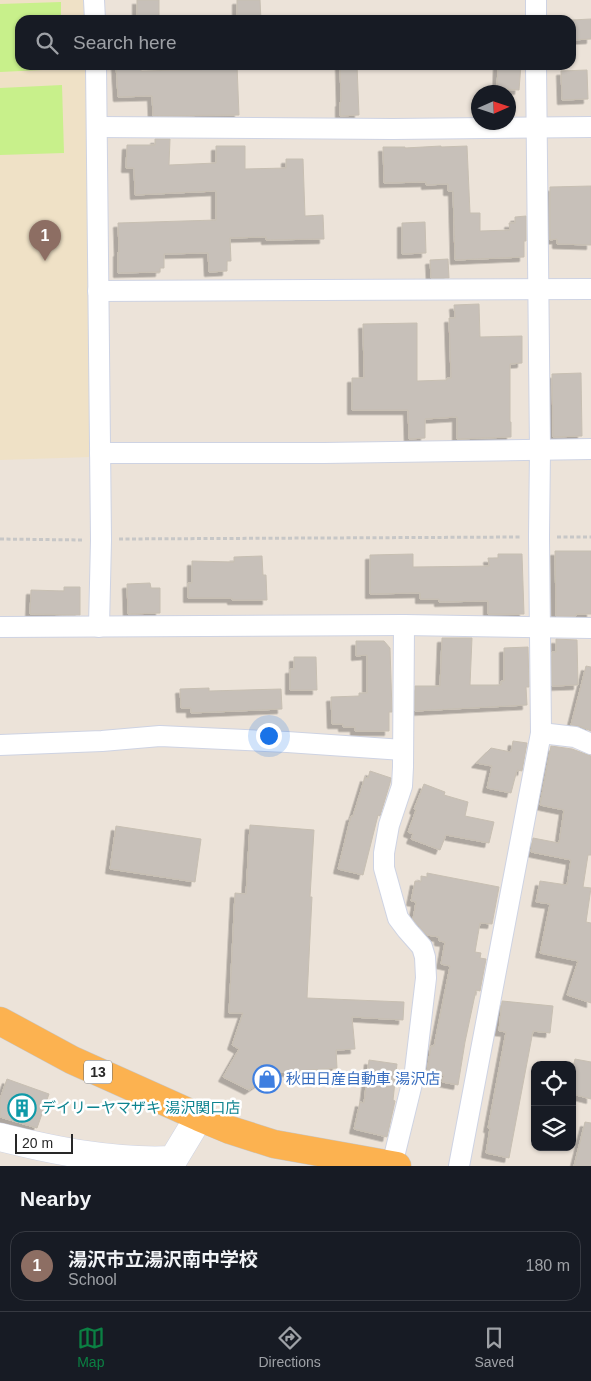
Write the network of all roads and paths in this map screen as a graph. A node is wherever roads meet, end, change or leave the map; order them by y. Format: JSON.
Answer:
{"nodes":[{"id":1,"x":94,"y":0,"type":"edge"},
{"id":2,"x":536,"y":0,"type":"edge"},
{"id":3,"x":95,"y":15,"type":"edge"},
{"id":4,"x":536,"y":15,"type":"edge"},
{"id":5,"x":96,"y":70,"type":"edge"},
{"id":6,"x":536,"y":70,"type":"edge"},
{"id":7,"x":591,"y":126,"type":"edge"},
{"id":8,"x":97,"y":127,"type":"junction"},
{"id":9,"x":536,"y":127,"type":"junction"},
{"id":10,"x":539,"y":289,"type":"junction"},
{"id":11,"x":591,"y":289,"type":"edge"},
{"id":12,"x":98,"y":291,"type":"junction"},
{"id":13,"x":591,"y":449,"type":"edge"},
{"id":14,"x":540,"y":450,"type":"junction"},
{"id":15,"x":100,"y":453,"type":"junction"},
{"id":16,"x":539,"y":537,"type":"junction"},
{"id":17,"x":591,"y":537,"type":"edge"},
{"id":18,"x":0,"y":539,"type":"edge"},
{"id":19,"x":101,"y":540,"type":"junction"},
{"id":20,"x":404,"y":626,"type":"junction"},
{"id":21,"x":0,"y":627,"type":"edge"},
{"id":22,"x":99,"y":627,"type":"junction"},
{"id":23,"x":540,"y":628,"type":"junction"},
{"id":24,"x":591,"y":628,"type":"edge"},
{"id":25,"x":541,"y":733,"type":"junction"},
{"id":26,"x":591,"y":744,"type":"edge"},
{"id":27,"x":0,"y":745,"type":"edge"},
{"id":28,"x":403,"y":750,"type":"junction"},
{"id":29,"x":0,"y":1021,"type":"edge"},
{"id":30,"x":199,"y":1118,"type":"junction"},
{"id":31,"x":0,"y":1137,"type":"edge"},
{"id":32,"x":178,"y":1163,"type":"edge"},
{"id":33,"x":395,"y":1166,"type":"edge"},
{"id":34,"x":459,"y":1166,"type":"edge"}],
"edges":[{"from":1,"to":3,"type":"street"},
{"from":2,"to":4,"type":"street"},
{"from":5,"to":8,"type":"street"},
{"from":6,"to":9,"type":"street"},
{"from":7,"to":9,"type":"street"},
{"from":8,"to":9,"type":"street"},
{"from":8,"to":12,"type":"street"},
{"from":9,"to":10,"type":"street"},
{"from":10,"to":11,"type":"street"},
{"from":10,"to":12,"type":"street"},
{"from":10,"to":14,"type":"street"},
{"from":12,"to":15,"type":"street"},
{"from":13,"to":14,"type":"street"},
{"from":14,"to":15,"type":"street"},
{"from":14,"to":16,"type":"street"},
{"from":15,"to":19,"type":"street"},
{"from":16,"to":17,"type":"path"},
{"from":16,"to":19,"type":"path"},
{"from":16,"to":23,"type":"street"},
{"from":18,"to":19,"type":"path"},
{"from":19,"to":22,"type":"street"},
{"from":20,"to":22,"type":"street"},
{"from":20,"to":23,"type":"street"},
{"from":20,"to":28,"type":"street"},
{"from":21,"to":22,"type":"street"},
{"from":23,"to":24,"type":"street"},
{"from":23,"to":25,"type":"street"},
{"from":25,"to":26,"type":"street"},
{"from":25,"to":34,"type":"street"},
{"from":27,"to":28,"type":"street"},
{"from":28,"to":33,"type":"street"},
{"from":29,"to":30,"type":"highway","number":"13"},
{"from":30,"to":32,"type":"main road"},
{"from":30,"to":33,"type":"highway","number":"13"},
{"from":31,"to":32,"type":"main road"}]}
